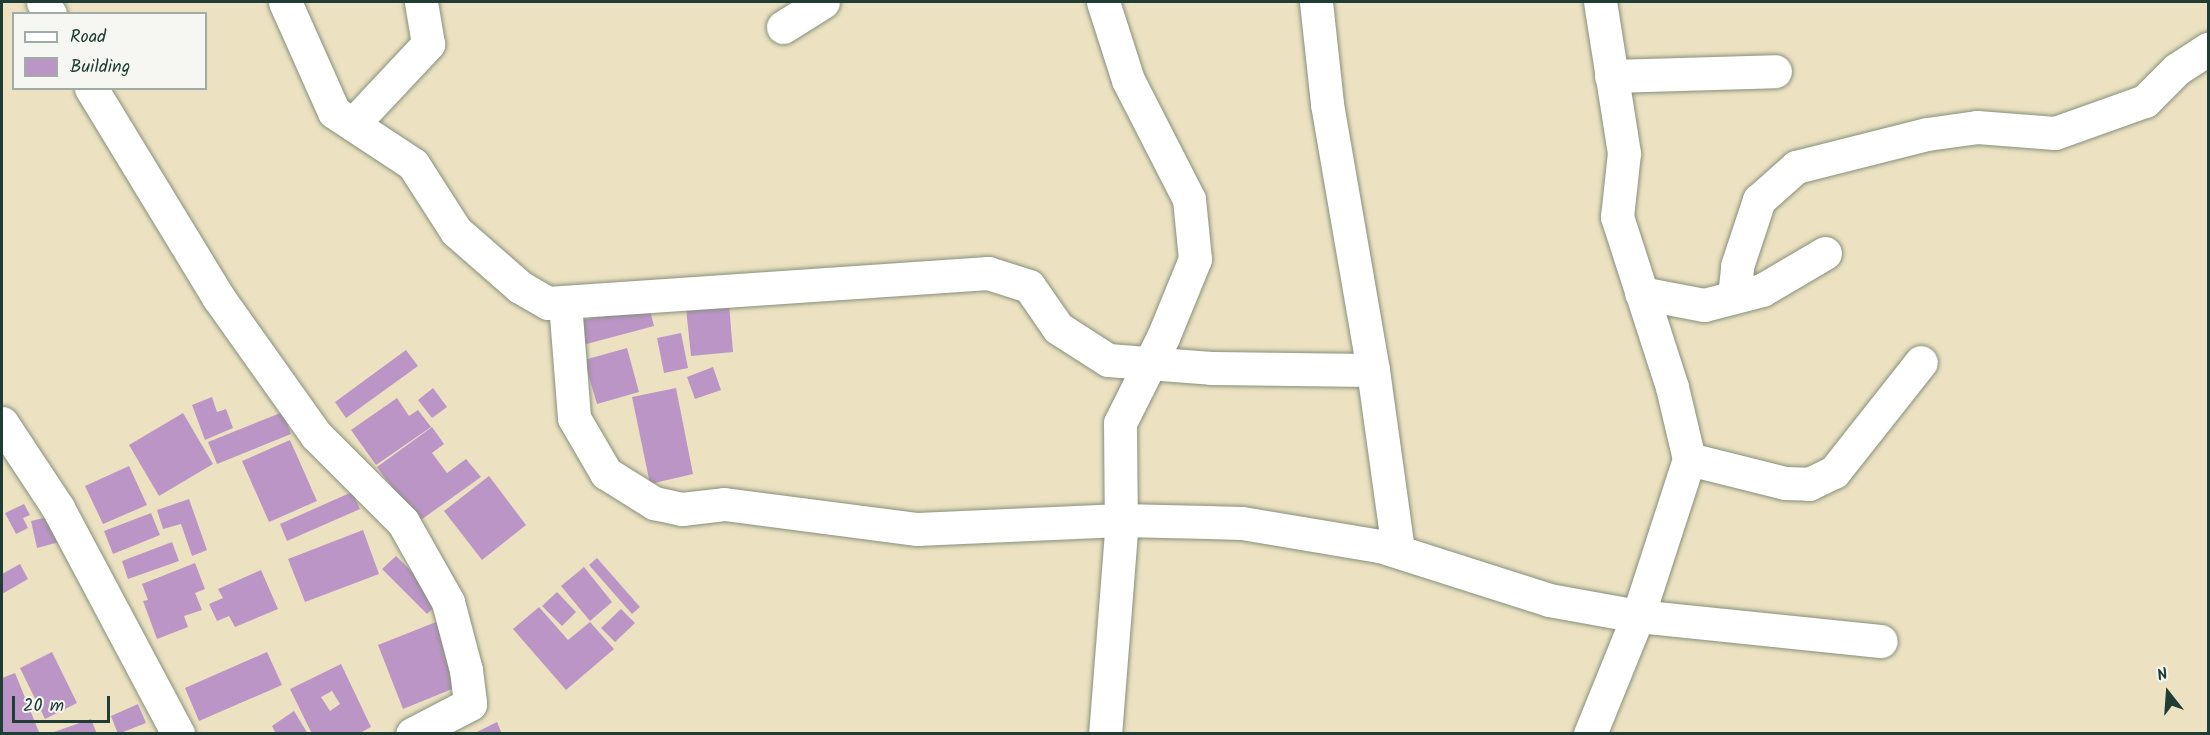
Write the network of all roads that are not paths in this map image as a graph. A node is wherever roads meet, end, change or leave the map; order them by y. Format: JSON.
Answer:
{"nodes":[{"id":1,"x":285,"y":2,"type":"edge"},
{"id":2,"x":421,"y":2,"type":"edge"},
{"id":3,"x":823,"y":2,"type":"edge"},
{"id":4,"x":1103,"y":2,"type":"edge"},
{"id":5,"x":1316,"y":2,"type":"edge"},
{"id":6,"x":1600,"y":2,"type":"edge"},
{"id":7,"x":783,"y":27,"type":"dead end"},
{"id":8,"x":2208,"y":49,"type":"edge"},
{"id":9,"x":1775,"y":71,"type":"dead end"},
{"id":10,"x":1611,"y":76,"type":"junction"},
{"id":11,"x":92,"y":90,"type":"edge"},
{"id":12,"x":352,"y":124,"type":"junction"},
{"id":13,"x":1825,"y":253,"type":"dead end"},
{"id":14,"x":1641,"y":293,"type":"junction"},
{"id":15,"x":1734,"y":297,"type":"junction"},
{"id":16,"x":565,"y":303,"type":"junction"},
{"id":17,"x":1149,"y":362,"type":"junction"},
{"id":18,"x":1921,"y":362,"type":"dead end"},
{"id":19,"x":1373,"y":370,"type":"junction"},
{"id":20,"x":2,"y":423,"type":"edge"},
{"id":21,"x":1689,"y":459,"type":"junction"},
{"id":22,"x":1121,"y":520,"type":"junction"},
{"id":23,"x":1398,"y":551,"type":"junction"},
{"id":24,"x":1638,"y":616,"type":"junction"},
{"id":25,"x":1881,"y":641,"type":"dead end"},
{"id":26,"x":178,"y":734,"type":"edge"},
{"id":27,"x":412,"y":734,"type":"edge"},
{"id":28,"x":1105,"y":734,"type":"edge"},
{"id":29,"x":1590,"y":734,"type":"edge"}],
"edges":[{"from":1,"to":12,"type":"street"},
{"from":2,"to":12,"type":"street"},
{"from":3,"to":7,"type":"street"},
{"from":4,"to":17,"type":"street"},
{"from":5,"to":19,"type":"street"},
{"from":6,"to":10,"type":"street"},
{"from":8,"to":15,"type":"street"},
{"from":9,"to":10,"type":"street"},
{"from":10,"to":14,"type":"street"},
{"from":11,"to":27,"type":"street"},
{"from":12,"to":16,"type":"street"},
{"from":13,"to":15,"type":"street"},
{"from":14,"to":15,"type":"street"},
{"from":14,"to":21,"type":"street"},
{"from":16,"to":17,"type":"street"},
{"from":16,"to":22,"type":"street"},
{"from":17,"to":19,"type":"street"},
{"from":17,"to":22,"type":"street"},
{"from":18,"to":21,"type":"street"},
{"from":19,"to":23,"type":"street"},
{"from":20,"to":26,"type":"street"},
{"from":21,"to":24,"type":"street"},
{"from":22,"to":23,"type":"street"},
{"from":22,"to":28,"type":"street"},
{"from":23,"to":24,"type":"street"},
{"from":24,"to":25,"type":"street"},
{"from":24,"to":29,"type":"street"}]}
